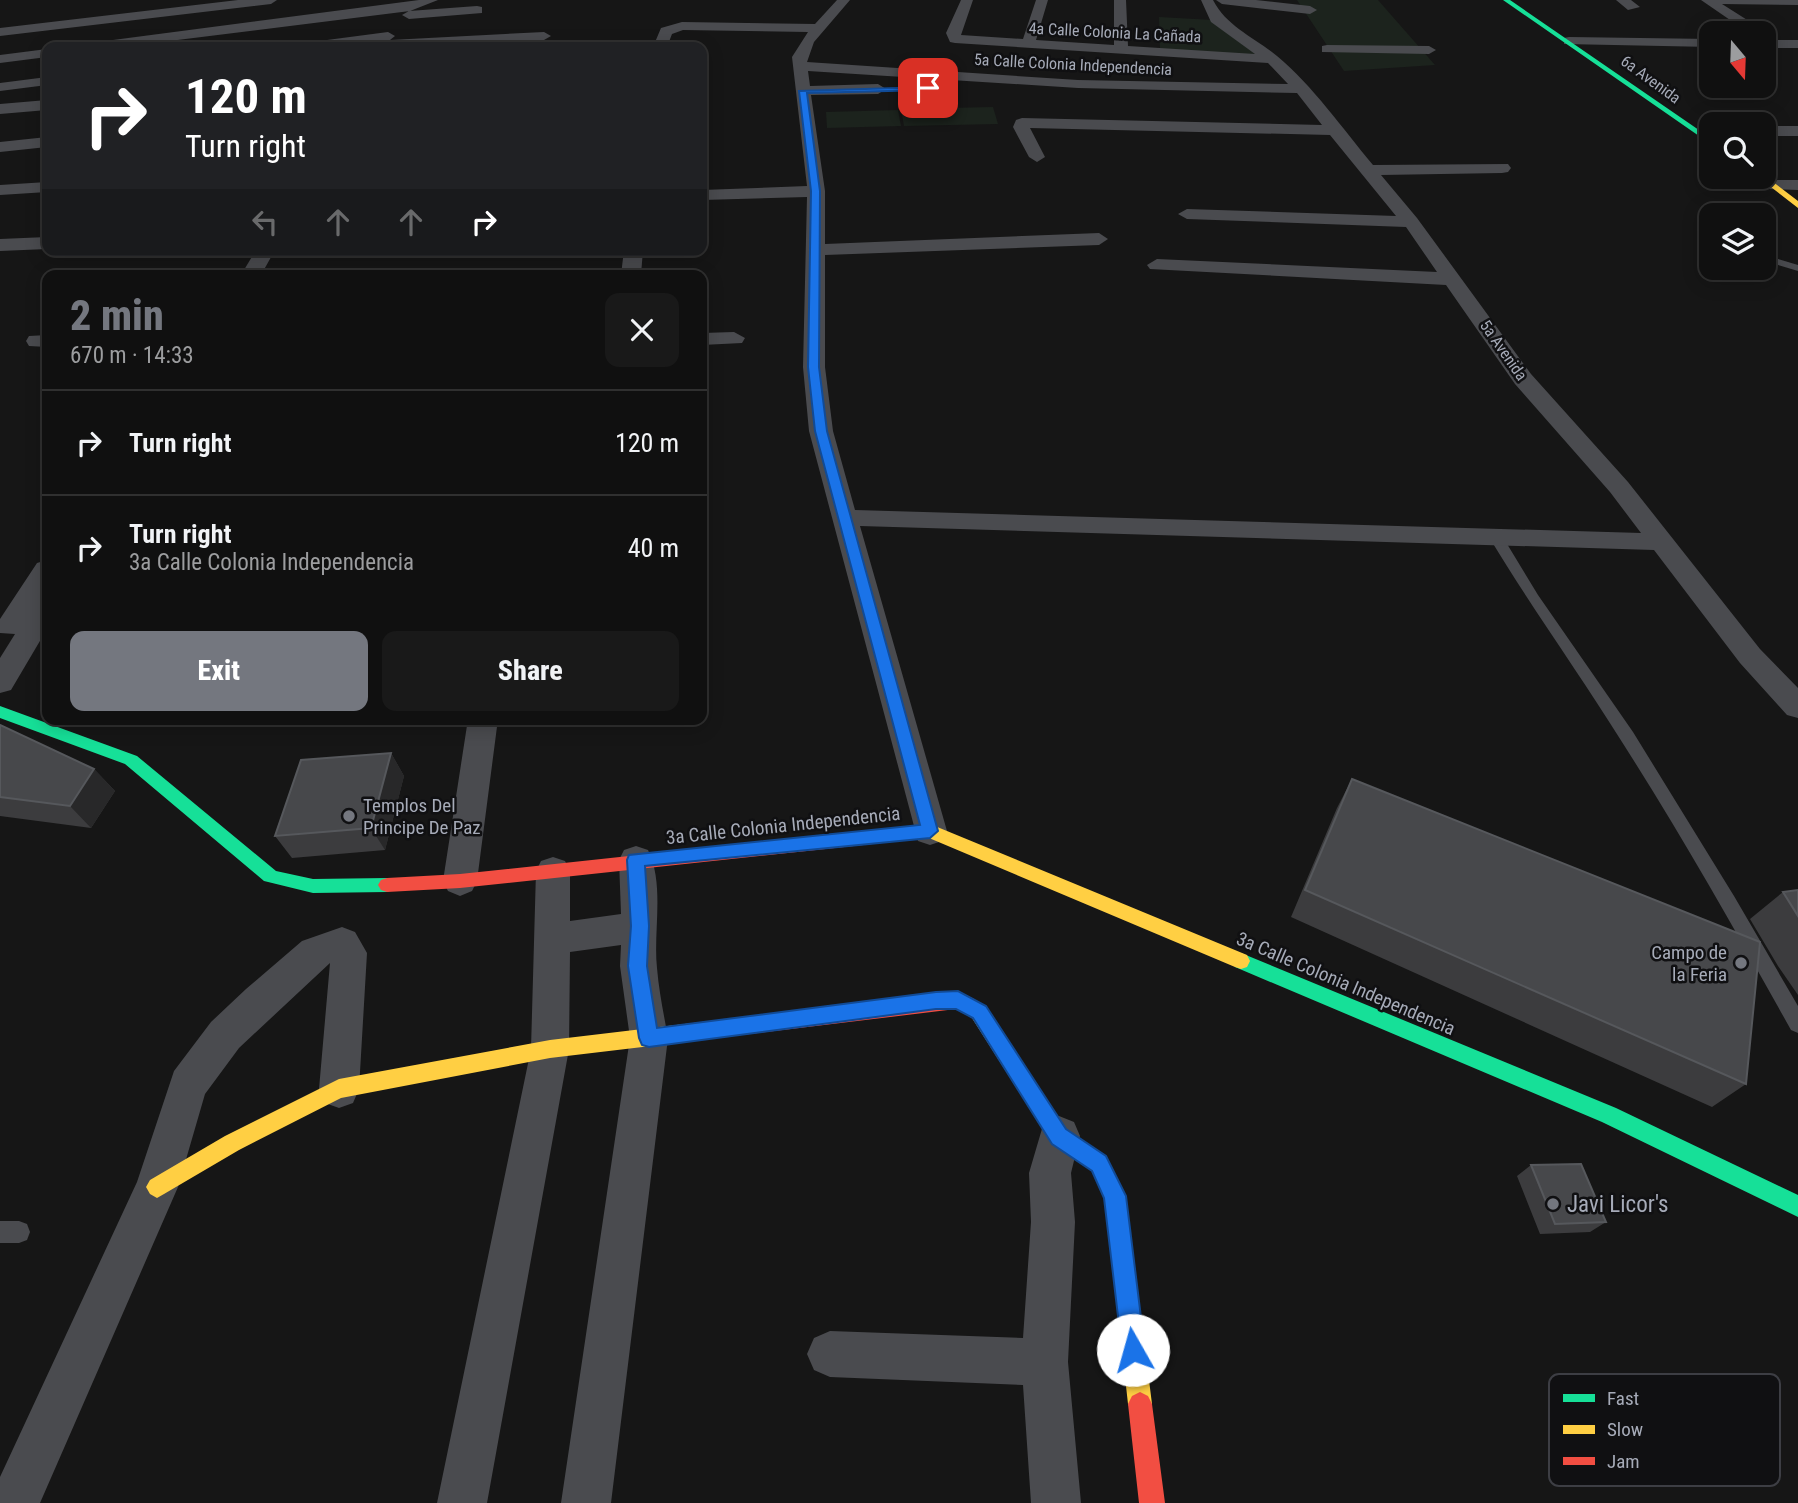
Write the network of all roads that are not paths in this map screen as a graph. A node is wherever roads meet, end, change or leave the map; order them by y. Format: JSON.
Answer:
{"nodes":[{"id":1,"x":231,"y":0,"type":"edge"},
{"id":2,"x":271,"y":0,"type":"edge"},
{"id":3,"x":432,"y":0,"type":"edge"},
{"id":4,"x":844,"y":0,"type":"edge"},
{"id":5,"x":967,"y":0,"type":"edge"},
{"id":6,"x":1042,"y":0,"type":"edge"},
{"id":7,"x":1120,"y":0,"type":"edge"},
{"id":8,"x":1207,"y":0,"type":"edge"},
{"id":9,"x":1222,"y":0,"type":"edge"},
{"id":10,"x":1507,"y":0,"type":"edge"},
{"id":11,"x":1708,"y":0,"type":"edge"},
{"id":12,"x":1798,"y":1,"type":"edge"},
{"id":13,"x":404,"y":8,"type":"edge"},
{"id":14,"x":477,"y":10,"type":"dead end"},
{"id":15,"x":158,"y":11,"type":"junction"},
{"id":16,"x":1740,"y":21,"type":"edge"},
{"id":17,"x":49,"y":23,"type":"junction"},
{"id":18,"x":0,"y":26,"type":"edge"},
{"id":19,"x":820,"y":28,"type":"junction"},
{"id":20,"x":1318,"y":30,"type":"edge"},
{"id":21,"x":0,"y":32,"type":"edge"},
{"id":22,"x":544,"y":36,"type":"dead end"},
{"id":23,"x":206,"y":40,"type":"edge"},
{"id":24,"x":1569,"y":41,"type":"junction"},
{"id":25,"x":173,"y":42,"type":"edge"},
{"id":26,"x":385,"y":42,"type":"edge"},
{"id":27,"x":662,"y":42,"type":"edge"},
{"id":28,"x":1699,"y":43,"type":"edge"},
{"id":29,"x":1776,"y":43,"type":"edge"},
{"id":30,"x":1798,"y":44,"type":"edge"},
{"id":31,"x":1028,"y":45,"type":"junction"},
{"id":32,"x":1121,"y":50,"type":"junction"},
{"id":33,"x":1429,"y":50,"type":"dead end"},
{"id":34,"x":42,"y":54,"type":"edge"},
{"id":35,"x":4,"y":58,"type":"edge"},
{"id":36,"x":1272,"y":59,"type":"junction"},
{"id":37,"x":801,"y":66,"type":"junction"},
{"id":38,"x":42,"y":81,"type":"edge"},
{"id":39,"x":1078,"y":84,"type":"junction"},
{"id":40,"x":0,"y":85,"type":"edge"},
{"id":41,"x":1301,"y":89,"type":"junction"},
{"id":42,"x":803,"y":91,"type":"junction"},
{"id":43,"x":42,"y":105,"type":"edge"},
{"id":44,"x":0,"y":109,"type":"edge"},
{"id":45,"x":1335,"y":130,"type":"junction"},
{"id":46,"x":1693,"y":131,"type":"junction"},
{"id":47,"x":1699,"y":131,"type":"edge"},
{"id":48,"x":1776,"y":131,"type":"edge"},
{"id":49,"x":1798,"y":131,"type":"edge"},
{"id":50,"x":1699,"y":135,"type":"edge"},
{"id":51,"x":42,"y":143,"type":"edge"},
{"id":52,"x":0,"y":147,"type":"edge"},
{"id":53,"x":1037,"y":157,"type":"dead end"},
{"id":54,"x":1502,"y":168,"type":"dead end"},
{"id":55,"x":1367,"y":170,"type":"junction"},
{"id":56,"x":1776,"y":182,"type":"edge"},
{"id":57,"x":1798,"y":185,"type":"edge"},
{"id":58,"x":42,"y":187,"type":"edge"},
{"id":59,"x":1776,"y":187,"type":"edge"},
{"id":60,"x":0,"y":190,"type":"edge"},
{"id":61,"x":816,"y":191,"type":"junction"},
{"id":62,"x":707,"y":195,"type":"edge"},
{"id":63,"x":1798,"y":205,"type":"edge"},
{"id":64,"x":1187,"y":215,"type":"dead end"},
{"id":65,"x":1411,"y":222,"type":"junction"},
{"id":66,"x":1099,"y":239,"type":"dead end"},
{"id":67,"x":42,"y":243,"type":"edge"},
{"id":68,"x":0,"y":245,"type":"edge"},
{"id":69,"x":816,"y":250,"type":"junction"},
{"id":70,"x":1776,"y":261,"type":"edge"},
{"id":71,"x":1157,"y":265,"type":"dead end"},
{"id":72,"x":1798,"y":268,"type":"edge"},
{"id":73,"x":1453,"y":279,"type":"junction"},
{"id":74,"x":734,"y":338,"type":"dead end"},
{"id":75,"x":707,"y":339,"type":"edge"},
{"id":76,"x":846,"y":518,"type":"junction"},
{"id":77,"x":1496,"y":537,"type":"junction"},
{"id":78,"x":1661,"y":542,"type":"junction"},
{"id":79,"x":42,"y":577,"type":"edge"},
{"id":80,"x":42,"y":615,"type":"edge"},
{"id":81,"x":0,"y":643,"type":"edge"},
{"id":82,"x":0,"y":682,"type":"edge"},
{"id":83,"x":1798,"y":707,"type":"edge"},
{"id":84,"x":0,"y":712,"type":"edge"},
{"id":85,"x":482,"y":725,"type":"edge"},
{"id":86,"x":930,"y":831,"type":"junction"},
{"id":87,"x":636,"y":860,"type":"junction"},
{"id":88,"x":553,"y":871,"type":"junction"},
{"id":89,"x":460,"y":881,"type":"junction"},
{"id":90,"x":640,"y":926,"type":"junction"},
{"id":91,"x":552,"y":939,"type":"junction"},
{"id":92,"x":1798,"y":1024,"type":"edge"},
{"id":93,"x":649,"y":1038,"type":"junction"},
{"id":94,"x":550,"y":1049,"type":"junction"},
{"id":95,"x":339,"y":1089,"type":"junction"},
{"id":96,"x":1059,"y":1136,"type":"junction"},
{"id":97,"x":157,"y":1187,"type":"junction"},
{"id":98,"x":1798,"y":1206,"type":"edge"},
{"id":99,"x":830,"y":1354,"type":"dead end"},
{"id":100,"x":1045,"y":1362,"type":"junction"},
{"id":101,"x":14,"y":1503,"type":"edge"},
{"id":102,"x":462,"y":1503,"type":"edge"},
{"id":103,"x":586,"y":1503,"type":"edge"},
{"id":104,"x":1056,"y":1503,"type":"edge"},
{"id":105,"x":1152,"y":1503,"type":"edge"}],
"edges":[{"from":1,"to":15,"type":"street"},
{"from":2,"to":15,"type":"street"},
{"from":3,"to":13,"type":"street"},
{"from":4,"to":19,"type":"street"},
{"from":5,"to":31,"type":"street","name":"4a Calle Colonia La Cañada"},
{"from":6,"to":31,"type":"street"},
{"from":7,"to":32,"type":"street"},
{"from":8,"to":36,"type":"street","name":"5a Avenida"},
{"from":9,"to":20,"type":"street"},
{"from":10,"to":24,"type":"street","name":"6a Avenida"},
{"from":11,"to":12,"type":"street"},
{"from":11,"to":16,"type":"street"},
{"from":13,"to":14,"type":"street"},
{"from":13,"to":23,"type":"street"},
{"from":13,"to":26,"type":"street"},
{"from":15,"to":17,"type":"street"},
{"from":17,"to":18,"type":"street"},
{"from":17,"to":21,"type":"street"},
{"from":19,"to":27,"type":"street"},
{"from":19,"to":37,"type":"street"},
{"from":20,"to":33,"type":"street"},
{"from":22,"to":26,"type":"street"},
{"from":23,"to":25,"type":"street"},
{"from":24,"to":28,"type":"street"},
{"from":24,"to":46,"type":"street","name":"6a Avenida"},
{"from":29,"to":30,"type":"street"},
{"from":31,"to":32,"type":"street","name":"4a Calle Colonia La Cañada"},
{"from":32,"to":36,"type":"street","name":"4a Calle Colonia La Cañada"},
{"from":34,"to":35,"type":"street"},
{"from":35,"to":40,"type":"street"},
{"from":36,"to":41,"type":"street","name":"5a Avenida"},
{"from":37,"to":39,"type":"street","name":"5a Calle Colonia Independencia"},
{"from":37,"to":42,"type":"street"},
{"from":38,"to":40,"type":"street"},
{"from":39,"to":41,"type":"street","name":"5a Calle Colonia Independencia"},
{"from":39,"to":42,"type":"street"},
{"from":41,"to":45,"type":"street","name":"5a Avenida"},
{"from":42,"to":61,"type":"street"},
{"from":43,"to":44,"type":"street"},
{"from":45,"to":53,"type":"street"},
{"from":45,"to":55,"type":"street","name":"5a Avenida"},
{"from":46,"to":47,"type":"street"},
{"from":46,"to":50,"type":"street","name":"6a Avenida"},
{"from":48,"to":49,"type":"street"},
{"from":51,"to":52,"type":"street"},
{"from":54,"to":55,"type":"street"},
{"from":55,"to":65,"type":"street","name":"5a Avenida"},
{"from":56,"to":57,"type":"street"},
{"from":58,"to":60,"type":"street"},
{"from":59,"to":63,"type":"street"},
{"from":61,"to":62,"type":"street"},
{"from":61,"to":69,"type":"street"},
{"from":64,"to":65,"type":"street"},
{"from":65,"to":73,"type":"street","name":"5a Avenida"},
{"from":66,"to":69,"type":"street"},
{"from":67,"to":68,"type":"street"},
{"from":69,"to":76,"type":"street"},
{"from":70,"to":72,"type":"lane"},
{"from":71,"to":73,"type":"street"},
{"from":73,"to":78,"type":"street","name":"5a Avenida"},
{"from":74,"to":75,"type":"street"},
{"from":76,"to":77,"type":"street"},
{"from":76,"to":86,"type":"street"},
{"from":77,"to":78,"type":"street"},
{"from":77,"to":92,"type":"lane"},
{"from":78,"to":83,"type":"street","name":"5a Avenida"},
{"from":79,"to":81,"type":"street"},
{"from":80,"to":82,"type":"street"},
{"from":84,"to":89,"type":"street","name":"3a Calle Colonia Independencia"},
{"from":85,"to":89,"type":"street"},
{"from":86,"to":87,"type":"street","name":"3a Calle Colonia Independencia"},
{"from":86,"to":98,"type":"street","name":"3a Calle Colonia Independencia"},
{"from":87,"to":88,"type":"street","name":"3a Calle Colonia Independencia"},
{"from":87,"to":90,"type":"street"},
{"from":88,"to":89,"type":"street","name":"3a Calle Colonia Independencia"},
{"from":88,"to":91,"type":"street"},
{"from":90,"to":91,"type":"street"},
{"from":90,"to":93,"type":"street"},
{"from":91,"to":94,"type":"street"},
{"from":93,"to":94,"type":"street"},
{"from":93,"to":96,"type":"street"},
{"from":93,"to":103,"type":"street"},
{"from":94,"to":95,"type":"street"},
{"from":94,"to":102,"type":"street"},
{"from":95,"to":97,"type":"street"},
{"from":95,"to":97,"type":"street"},
{"from":96,"to":100,"type":"street"},
{"from":96,"to":105,"type":"street"},
{"from":97,"to":101,"type":"street"},
{"from":99,"to":100,"type":"street"},
{"from":100,"to":104,"type":"street"}]}
